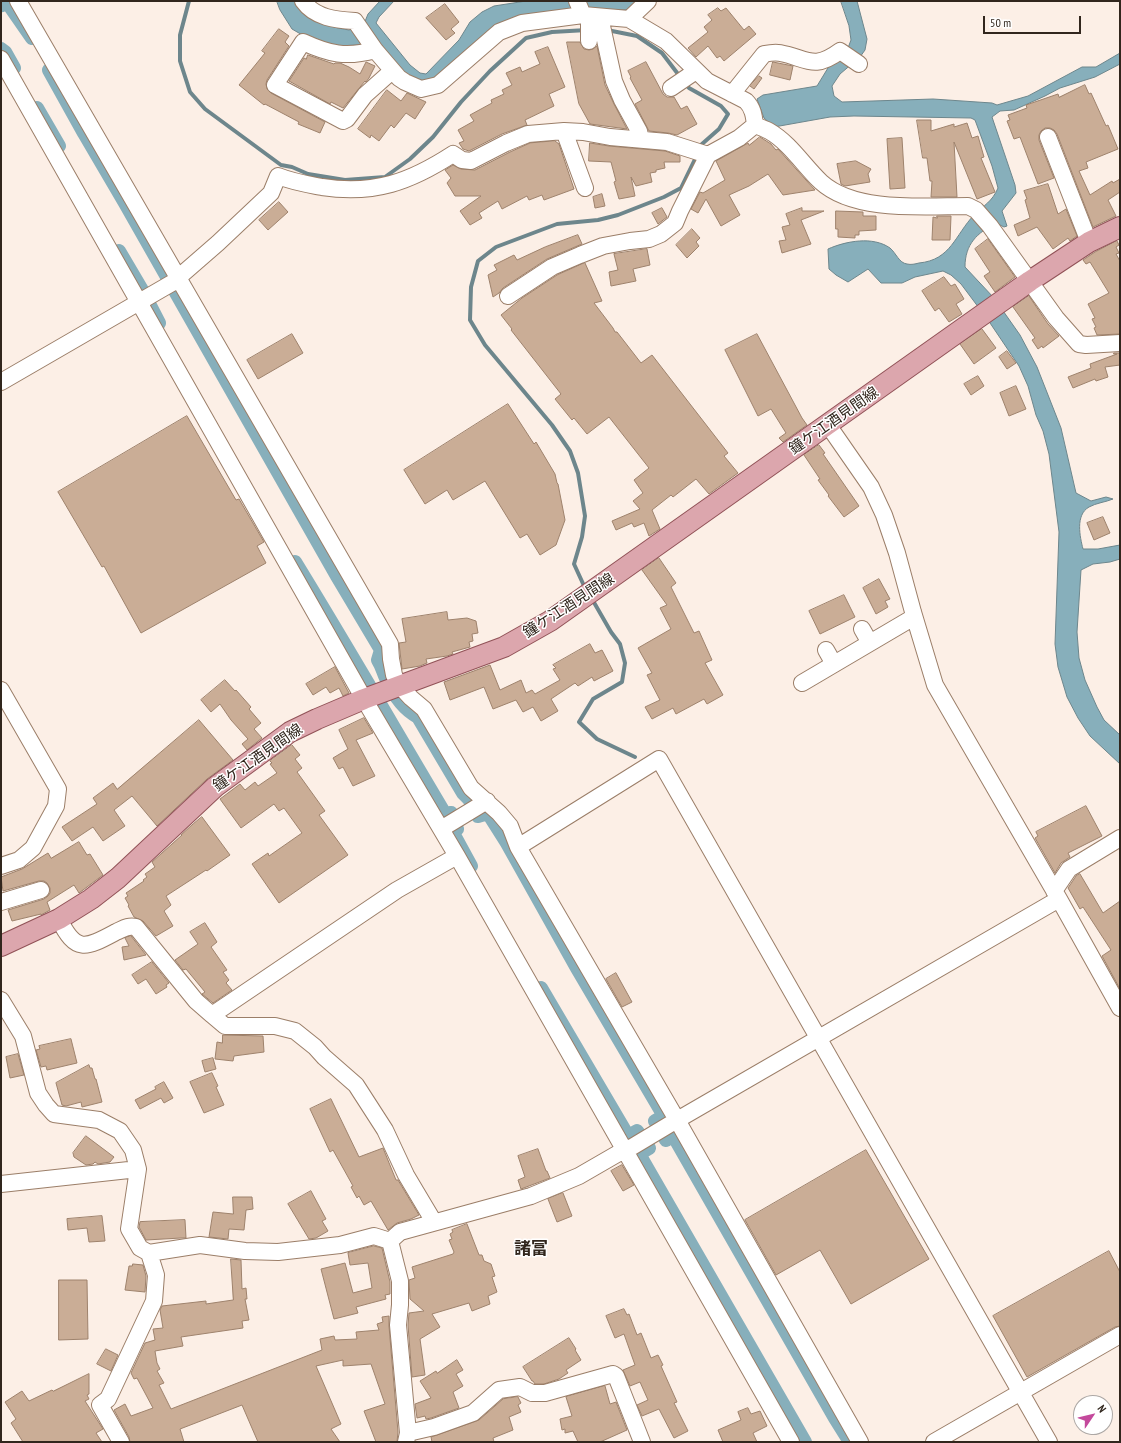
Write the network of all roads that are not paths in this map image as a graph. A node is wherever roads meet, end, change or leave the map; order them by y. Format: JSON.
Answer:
{"nodes":[{"id":1,"x":18,"y":1,"type":"edge"},
{"id":2,"x":303,"y":1,"type":"edge"},
{"id":3,"x":648,"y":1,"type":"edge"},
{"id":4,"x":587,"y":12,"type":"edge"},
{"id":5,"x":629,"y":19,"type":"junction"},
{"id":6,"x":589,"y":41,"type":"dead end"},
{"id":7,"x":375,"y":50,"type":"junction"},
{"id":8,"x":1,"y":59,"type":"edge"},
{"id":9,"x":859,"y":64,"type":"dead end"},
{"id":10,"x":696,"y":70,"type":"junction"},
{"id":11,"x":392,"y":71,"type":"junction"},
{"id":12,"x":671,"y":88,"type":"dead end"},
{"id":13,"x":732,"y":94,"type":"junction"},
{"id":14,"x":755,"y":125,"type":"junction"},
{"id":15,"x":564,"y":131,"type":"junction"},
{"id":16,"x":1048,"y":137,"type":"dead end"},
{"id":17,"x":641,"y":139,"type":"junction"},
{"id":18,"x":708,"y":155,"type":"junction"},
{"id":19,"x":585,"y":188,"type":"dead end"},
{"id":20,"x":1120,"y":227,"type":"edge"},
{"id":21,"x":1089,"y":242,"type":"junction"},
{"id":22,"x":175,"y":281,"type":"junction"},
{"id":23,"x":1030,"y":281,"type":"junction"},
{"id":24,"x":508,"y":296,"type":"dead end"},
{"id":25,"x":142,"y":301,"type":"junction"},
{"id":26,"x":1120,"y":343,"type":"edge"},
{"id":27,"x":1,"y":382,"type":"edge"},
{"id":28,"x":828,"y":425,"type":"junction"},
{"id":29,"x":914,"y":617,"type":"junction"},
{"id":30,"x":862,"y":629,"type":"dead end"},
{"id":31,"x":870,"y":643,"type":"junction"},
{"id":32,"x":826,"y":650,"type":"dead end"},
{"id":33,"x":834,"y":664,"type":"junction"},
{"id":34,"x":802,"y":683,"type":"dead end"},
{"id":35,"x":397,"y":686,"type":"junction"},
{"id":36,"x":1,"y":690,"type":"edge"},
{"id":37,"x":367,"y":698,"type":"junction"},
{"id":38,"x":487,"y":801,"type":"junction"},
{"id":39,"x":441,"y":829,"type":"junction"},
{"id":40,"x":1120,"y":838,"type":"edge"},
{"id":41,"x":518,"y":847,"type":"junction"},
{"id":42,"x":456,"y":856,"type":"junction"},
{"id":43,"x":1,"y":866,"type":"edge"},
{"id":44,"x":41,"y":890,"type":"dead end"},
{"id":45,"x":1057,"y":895,"type":"junction"},
{"id":46,"x":1,"y":902,"type":"edge"},
{"id":47,"x":59,"y":919,"type":"junction"},
{"id":48,"x":1,"y":946,"type":"edge"},
{"id":49,"x":1,"y":1000,"type":"edge"},
{"id":50,"x":1120,"y":1008,"type":"edge"},
{"id":51,"x":212,"y":1015,"type":"junction"},
{"id":52,"x":818,"y":1039,"type":"junction"},
{"id":53,"x":674,"y":1121,"type":"junction"},
{"id":54,"x":628,"y":1149,"type":"junction"},
{"id":55,"x":138,"y":1169,"type":"junction"},
{"id":56,"x":1,"y":1184,"type":"edge"},
{"id":57,"x":434,"y":1222,"type":"junction"},
{"id":58,"x":390,"y":1241,"type":"junction"},
{"id":59,"x":149,"y":1253,"type":"junction"},
{"id":60,"x":1120,"y":1335,"type":"edge"},
{"id":61,"x":1020,"y":1393,"type":"junction"},
{"id":62,"x":407,"y":1437,"type":"edge"},
{"id":63,"x":120,"y":1442,"type":"edge"},
{"id":64,"x":642,"y":1442,"type":"edge"},
{"id":65,"x":791,"y":1442,"type":"edge"},
{"id":66,"x":860,"y":1442,"type":"edge"},
{"id":67,"x":934,"y":1442,"type":"edge"},
{"id":68,"x":1048,"y":1442,"type":"edge"}],
"edges":[{"from":1,"to":22,"type":"street"},
{"from":2,"to":7,"type":"street"},
{"from":3,"to":5,"type":"street"},
{"from":4,"to":5,"type":"street"},
{"from":4,"to":6,"type":"street"},
{"from":4,"to":11,"type":"street"},
{"from":4,"to":17,"type":"street"},
{"from":5,"to":10,"type":"street"},
{"from":7,"to":11,"type":"street"},
{"from":7,"to":11,"type":"street"},
{"from":8,"to":25,"type":"street"},
{"from":9,"to":13,"type":"street"},
{"from":10,"to":12,"type":"street"},
{"from":10,"to":13,"type":"street"},
{"from":13,"to":14,"type":"street"},
{"from":14,"to":18,"type":"street"},
{"from":14,"to":23,"type":"street"},
{"from":15,"to":17,"type":"street"},
{"from":15,"to":19,"type":"street"},
{"from":15,"to":22,"type":"street"},
{"from":16,"to":21,"type":"street"},
{"from":17,"to":18,"type":"street"},
{"from":18,"to":24,"type":"street"},
{"from":20,"to":21,"type":"main road","name":"鐘ケ江酒見間線"},
{"from":21,"to":23,"type":"main road","name":"鐘ケ江酒見間線"},
{"from":22,"to":25,"type":"street"},
{"from":22,"to":35,"type":"street"},
{"from":23,"to":26,"type":"street"},
{"from":23,"to":28,"type":"main road","name":"鐘ケ江酒見間線"},
{"from":25,"to":27,"type":"street"},
{"from":25,"to":37,"type":"street"},
{"from":28,"to":29,"type":"street"},
{"from":28,"to":35,"type":"main road","name":"鐘ケ江酒見間線"},
{"from":29,"to":31,"type":"street"},
{"from":29,"to":45,"type":"street"},
{"from":30,"to":31,"type":"street"},
{"from":31,"to":33,"type":"street"},
{"from":32,"to":33,"type":"street"},
{"from":33,"to":34,"type":"street"},
{"from":35,"to":37,"type":"main road","name":"鐘ケ江酒見間線"},
{"from":35,"to":38,"type":"street"},
{"from":36,"to":43,"type":"street"},
{"from":37,"to":39,"type":"street"},
{"from":37,"to":47,"type":"main road","name":"鐘ケ江酒見間線"},
{"from":38,"to":39,"type":"street"},
{"from":38,"to":41,"type":"street"},
{"from":39,"to":42,"type":"street"},
{"from":40,"to":45,"type":"street"},
{"from":41,"to":52,"type":"street"},
{"from":41,"to":53,"type":"street"},
{"from":42,"to":51,"type":"street"},
{"from":42,"to":54,"type":"street"},
{"from":44,"to":46,"type":"street"},
{"from":45,"to":50,"type":"street"},
{"from":45,"to":52,"type":"street"},
{"from":47,"to":48,"type":"main road","name":"鐘ケ江酒見間線"},
{"from":47,"to":51,"type":"street"},
{"from":49,"to":55,"type":"street"},
{"from":51,"to":57,"type":"street"},
{"from":52,"to":53,"type":"street"},
{"from":52,"to":61,"type":"street"},
{"from":53,"to":54,"type":"street"},
{"from":53,"to":66,"type":"street"},
{"from":54,"to":57,"type":"street"},
{"from":54,"to":65,"type":"street"},
{"from":55,"to":56,"type":"street"},
{"from":55,"to":59,"type":"street"},
{"from":57,"to":58,"type":"street"},
{"from":58,"to":59,"type":"street"},
{"from":58,"to":62,"type":"street"},
{"from":59,"to":63,"type":"street"},
{"from":60,"to":61,"type":"street"},
{"from":61,"to":67,"type":"street"},
{"from":61,"to":68,"type":"street"},
{"from":62,"to":64,"type":"street"}]}
